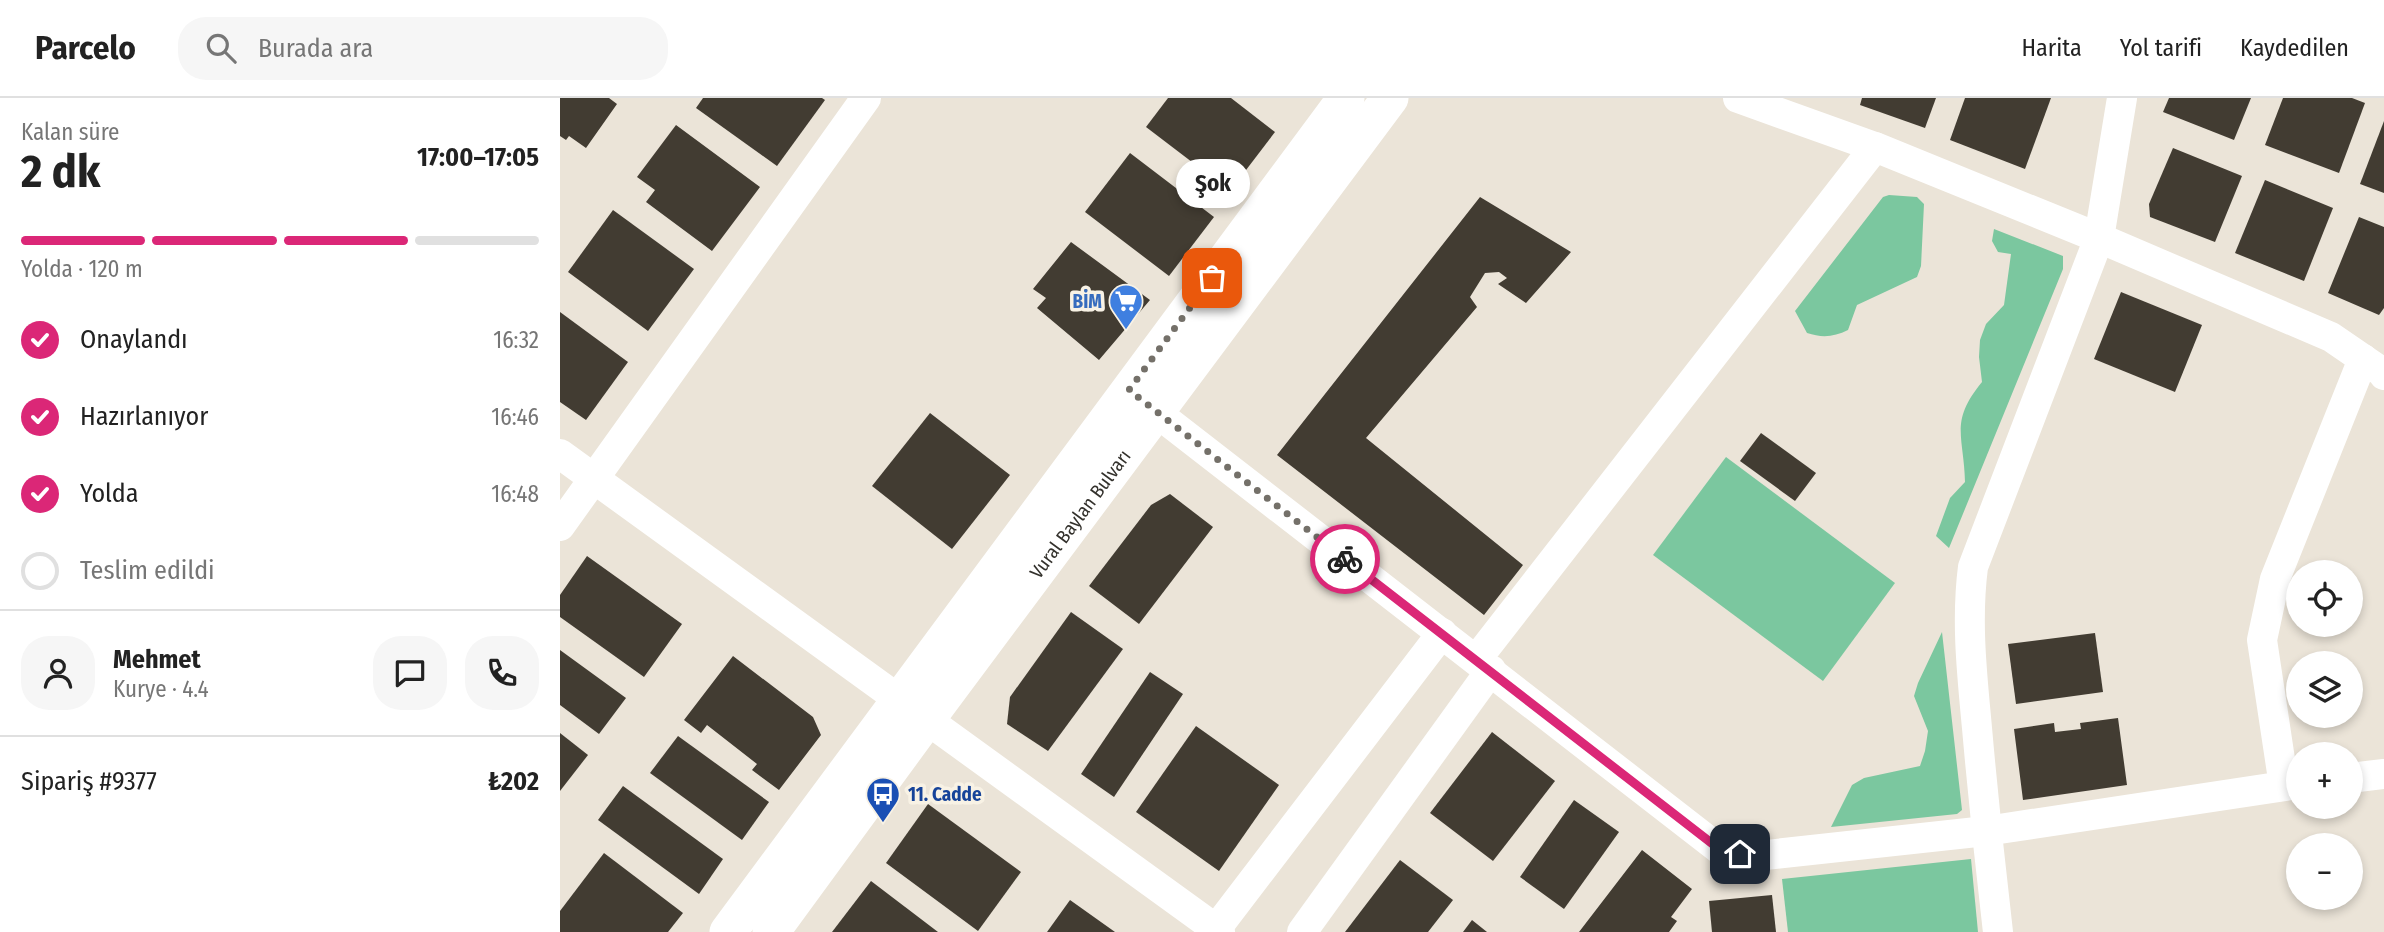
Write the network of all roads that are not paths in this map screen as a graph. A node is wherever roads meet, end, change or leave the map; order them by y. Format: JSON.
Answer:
{"nodes":[{"id":1,"x":866,"y":98,"type":"edge"},
{"id":2,"x":1346,"y":98,"type":"edge"},
{"id":3,"x":1390,"y":98,"type":"edge"},
{"id":4,"x":1738,"y":98,"type":"edge"},
{"id":5,"x":2122,"y":98,"type":"edge"},
{"id":6,"x":1875,"y":147,"type":"junction"},
{"id":7,"x":2099,"y":238,"type":"junction"},
{"id":8,"x":2374,"y":367,"type":"edge"},
{"id":9,"x":1129,"y":390,"type":"junction"},
{"id":10,"x":1156,"y":413,"type":"junction"},
{"id":11,"x":560,"y":454,"type":"edge"},
{"id":12,"x":595,"y":479,"type":"junction"},
{"id":13,"x":560,"y":526,"type":"edge"},
{"id":14,"x":1442,"y":633,"type":"junction"},
{"id":15,"x":1484,"y":665,"type":"junction"},
{"id":16,"x":913,"y":710,"type":"junction"},
{"id":17,"x":2286,"y":760,"type":"edge"},
{"id":18,"x":2384,"y":774,"type":"edge"},
{"id":19,"x":2363,"y":776,"type":"edge"},
{"id":20,"x":2286,"y":786,"type":"edge"},
{"id":21,"x":1986,"y":831,"type":"junction"},
{"id":22,"x":1218,"y":931,"type":"edge"},
{"id":23,"x":728,"y":932,"type":"edge"},
{"id":24,"x":771,"y":932,"type":"edge"},
{"id":25,"x":1302,"y":932,"type":"edge"},
{"id":26,"x":1998,"y":932,"type":"edge"}],
"edges":[{"from":1,"to":12,"type":"street"},
{"from":2,"to":9,"type":"main road","name":"Vural Baylan Bulvarı"},
{"from":3,"to":10,"type":"main road","name":"Vural Baylan Bulvarı"},
{"from":4,"to":6,"type":"street"},
{"from":5,"to":7,"type":"street"},
{"from":6,"to":7,"type":"street"},
{"from":6,"to":15,"type":"street"},
{"from":7,"to":8,"type":"street"},
{"from":7,"to":21,"type":"street"},
{"from":8,"to":17,"type":"street"},
{"from":9,"to":10,"type":"street"},
{"from":9,"to":16,"type":"main road","name":"Vural Baylan Bulvarı"},
{"from":10,"to":14,"type":"street"},
{"from":10,"to":16,"type":"main road","name":"Vural Baylan Bulvarı"},
{"from":11,"to":12,"type":"street"},
{"from":12,"to":13,"type":"street"},
{"from":12,"to":16,"type":"street"},
{"from":14,"to":15,"type":"street"},
{"from":14,"to":22,"type":"street"},
{"from":15,"to":21,"type":"street"},
{"from":15,"to":25,"type":"street"},
{"from":16,"to":22,"type":"street"},
{"from":16,"to":23,"type":"main road","name":"Vural Baylan Bulvarı"},
{"from":16,"to":24,"type":"main road","name":"Vural Baylan Bulvarı"},
{"from":18,"to":19,"type":"street"},
{"from":20,"to":21,"type":"street"},
{"from":21,"to":26,"type":"street"}]}
